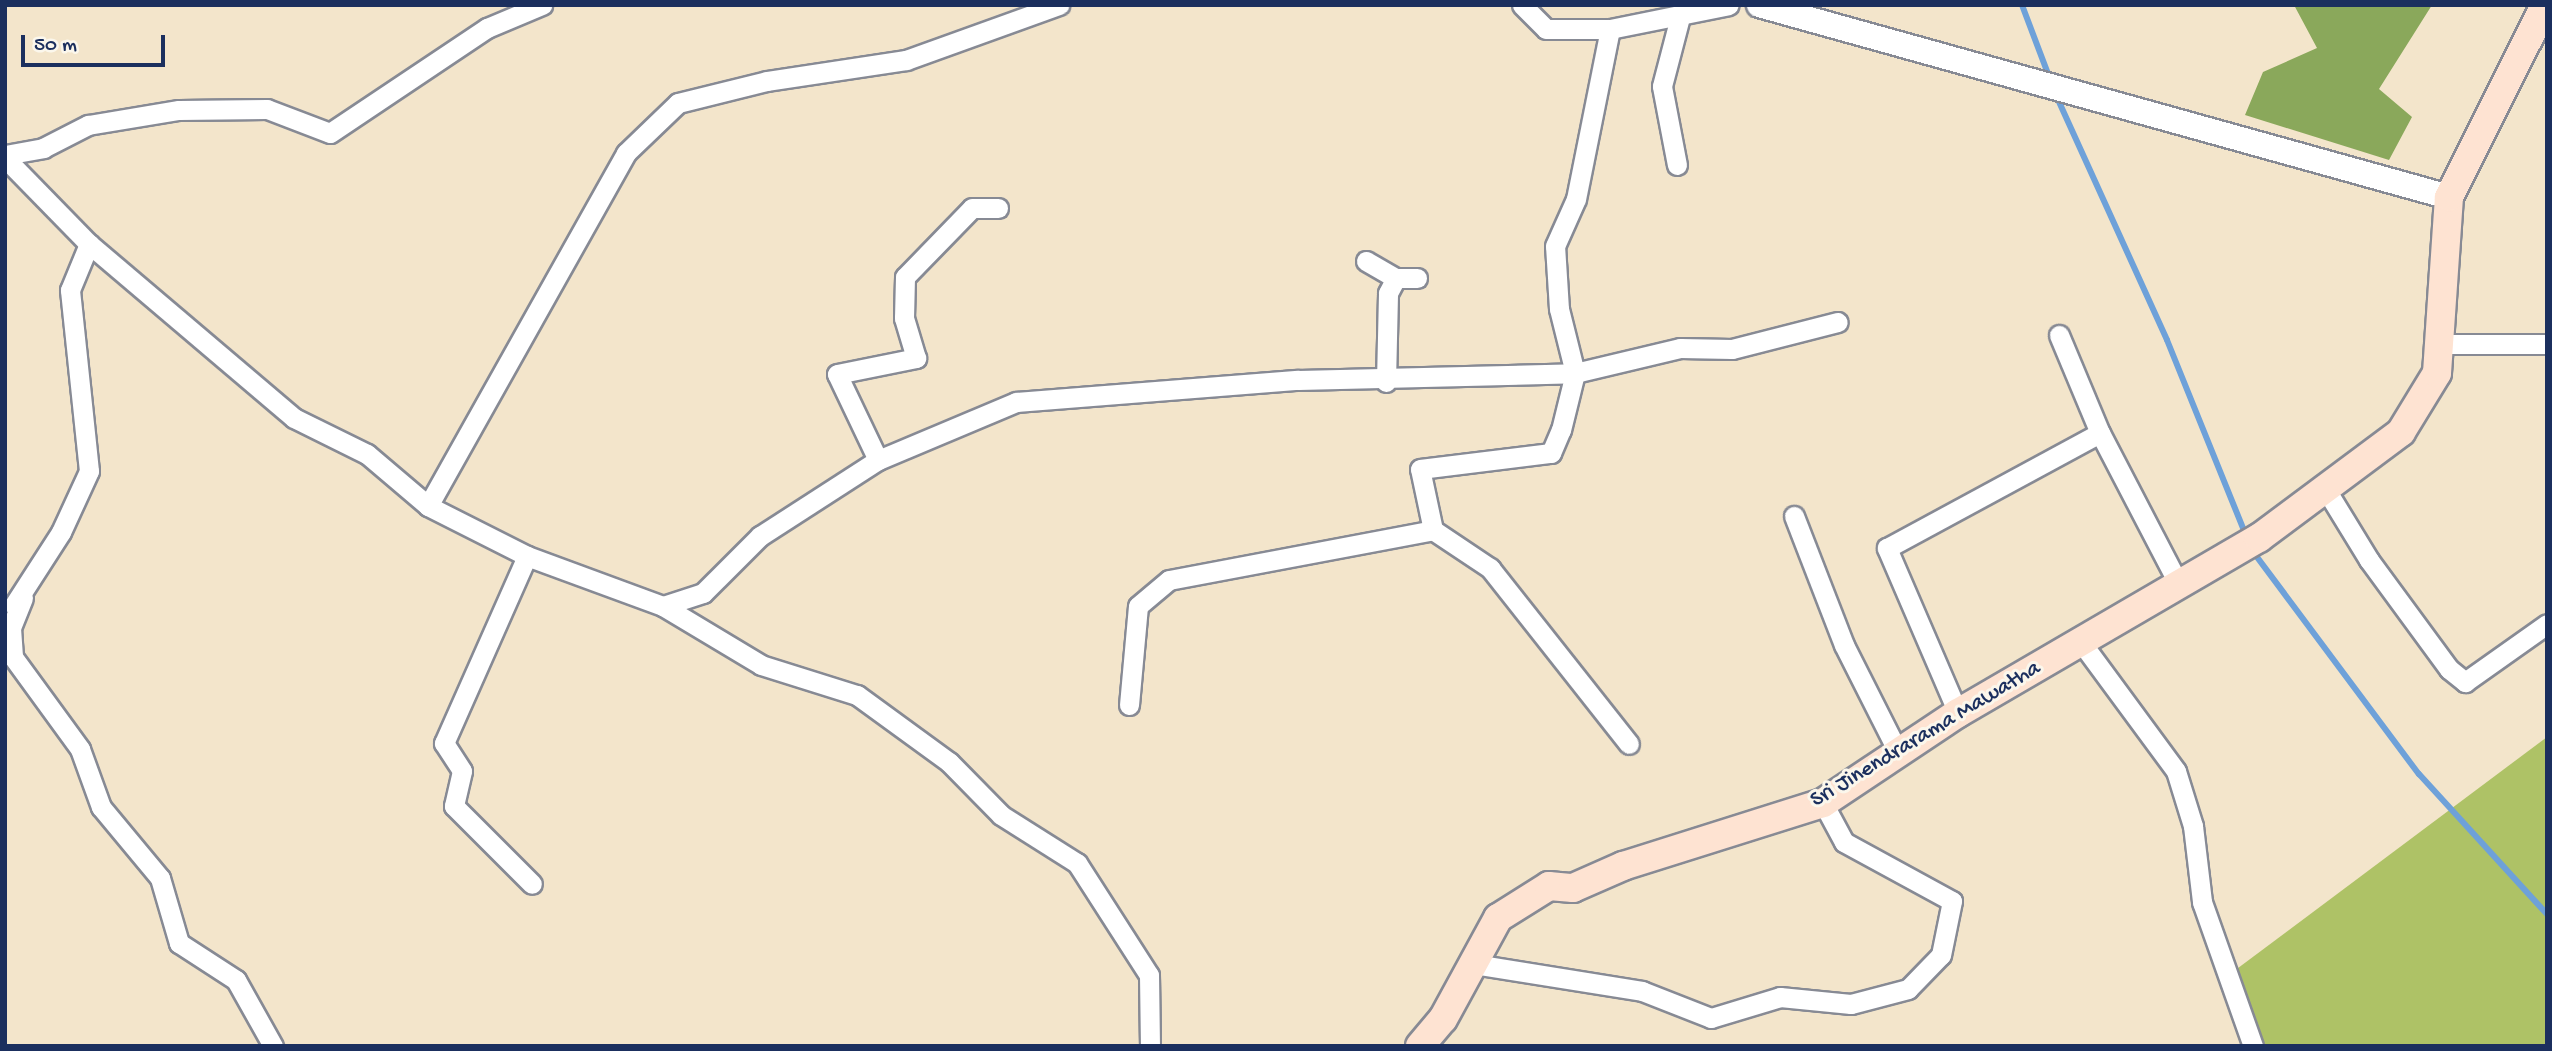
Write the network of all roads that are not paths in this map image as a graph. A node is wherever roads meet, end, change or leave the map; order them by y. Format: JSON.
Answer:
{"nodes":[{"id":1,"x":542,"y":5,"type":"edge"},
{"id":2,"x":1059,"y":5,"type":"edge"},
{"id":3,"x":1522,"y":5,"type":"edge"},
{"id":4,"x":1729,"y":5,"type":"edge"},
{"id":5,"x":1759,"y":5,"type":"edge"},
{"id":6,"x":2545,"y":5,"type":"edge"},
{"id":7,"x":1680,"y":17,"type":"junction"},
{"id":8,"x":1609,"y":29,"type":"junction"},
{"id":9,"x":5,"y":156,"type":"edge"},
{"id":10,"x":1677,"y":165,"type":"dead end"},
{"id":11,"x":2449,"y":197,"type":"junction"},
{"id":12,"x":998,"y":208,"type":"dead end"},
{"id":13,"x":89,"y":244,"type":"junction"},
{"id":14,"x":1366,"y":261,"type":"dead end"},
{"id":15,"x":1396,"y":278,"type":"junction"},
{"id":16,"x":1417,"y":278,"type":"dead end"},
{"id":17,"x":1838,"y":322,"type":"dead end"},
{"id":18,"x":2059,"y":335,"type":"dead end"},
{"id":19,"x":2442,"y":344,"type":"junction"},
{"id":20,"x":2547,"y":344,"type":"edge"},
{"id":21,"x":1575,"y":373,"type":"junction"},
{"id":22,"x":1386,"y":382,"type":"junction"},
{"id":23,"x":2100,"y":433,"type":"junction"},
{"id":24,"x":878,"y":460,"type":"junction"},
{"id":25,"x":2328,"y":493,"type":"junction"},
{"id":26,"x":428,"y":506,"type":"junction"},
{"id":27,"x":1794,"y":516,"type":"dead end"},
{"id":28,"x":1433,"y":530,"type":"junction"},
{"id":29,"x":527,"y":556,"type":"junction"},
{"id":30,"x":2177,"y":581,"type":"junction"},
{"id":31,"x":23,"y":598,"type":"junction"},
{"id":32,"x":663,"y":606,"type":"junction"},
{"id":33,"x":5,"y":612,"type":"edge"},
{"id":34,"x":2547,"y":624,"type":"edge"},
{"id":35,"x":2081,"y":642,"type":"junction"},
{"id":36,"x":1129,"y":705,"type":"dead end"},
{"id":37,"x":1958,"y":713,"type":"junction"},
{"id":38,"x":1629,"y":744,"type":"dead end"},
{"id":39,"x":1899,"y":756,"type":"junction"},
{"id":40,"x":1823,"y":803,"type":"junction"},
{"id":41,"x":532,"y":884,"type":"dead end"},
{"id":42,"x":1475,"y":964,"type":"junction"},
{"id":43,"x":273,"y":1046,"type":"edge"},
{"id":44,"x":1150,"y":1046,"type":"edge"},
{"id":45,"x":1420,"y":1046,"type":"edge"},
{"id":46,"x":2253,"y":1046,"type":"edge"}],
"edges":[{"from":1,"to":9,"type":"street"},
{"from":2,"to":26,"type":"street"},
{"from":3,"to":8,"type":"street"},
{"from":4,"to":7,"type":"street"},
{"from":5,"to":11,"type":"street"},
{"from":6,"to":11,"type":"main road","name":"Sri Jinendrarama Mawatha"},
{"from":7,"to":8,"type":"street"},
{"from":7,"to":10,"type":"street"},
{"from":8,"to":21,"type":"street"},
{"from":9,"to":13,"type":"street"},
{"from":11,"to":19,"type":"main road","name":"Sri Jinendrarama Mawatha"},
{"from":12,"to":24,"type":"street"},
{"from":13,"to":26,"type":"street"},
{"from":13,"to":31,"type":"street"},
{"from":14,"to":15,"type":"street"},
{"from":15,"to":16,"type":"street"},
{"from":15,"to":22,"type":"street"},
{"from":17,"to":21,"type":"street"},
{"from":18,"to":23,"type":"street"},
{"from":19,"to":20,"type":"street"},
{"from":19,"to":25,"type":"main road","name":"Sri Jinendrarama Mawatha"},
{"from":21,"to":22,"type":"street"},
{"from":21,"to":28,"type":"street"},
{"from":22,"to":24,"type":"street"},
{"from":23,"to":30,"type":"street"},
{"from":23,"to":37,"type":"street"},
{"from":24,"to":32,"type":"street"},
{"from":25,"to":30,"type":"main road","name":"Sri Jinendrarama Mawatha"},
{"from":25,"to":34,"type":"street"},
{"from":26,"to":29,"type":"street"},
{"from":27,"to":39,"type":"street"},
{"from":28,"to":36,"type":"street"},
{"from":28,"to":38,"type":"street"},
{"from":29,"to":32,"type":"street"},
{"from":29,"to":41,"type":"street"},
{"from":30,"to":35,"type":"main road","name":"Sri Jinendrarama Mawatha"},
{"from":31,"to":33,"type":"street"},
{"from":31,"to":43,"type":"street"},
{"from":32,"to":44,"type":"street"},
{"from":35,"to":37,"type":"main road","name":"Sri Jinendrarama Mawatha"},
{"from":35,"to":46,"type":"street"},
{"from":37,"to":39,"type":"main road","name":"Sri Jinendrarama Mawatha"},
{"from":39,"to":40,"type":"main road","name":"Sri Jinendrarama Mawatha"},
{"from":40,"to":42,"type":"main road","name":"Sri Jinendrarama Mawatha"},
{"from":40,"to":42,"type":"street"},
{"from":42,"to":45,"type":"main road","name":"Sri Jinendrarama Mawatha"}]}
